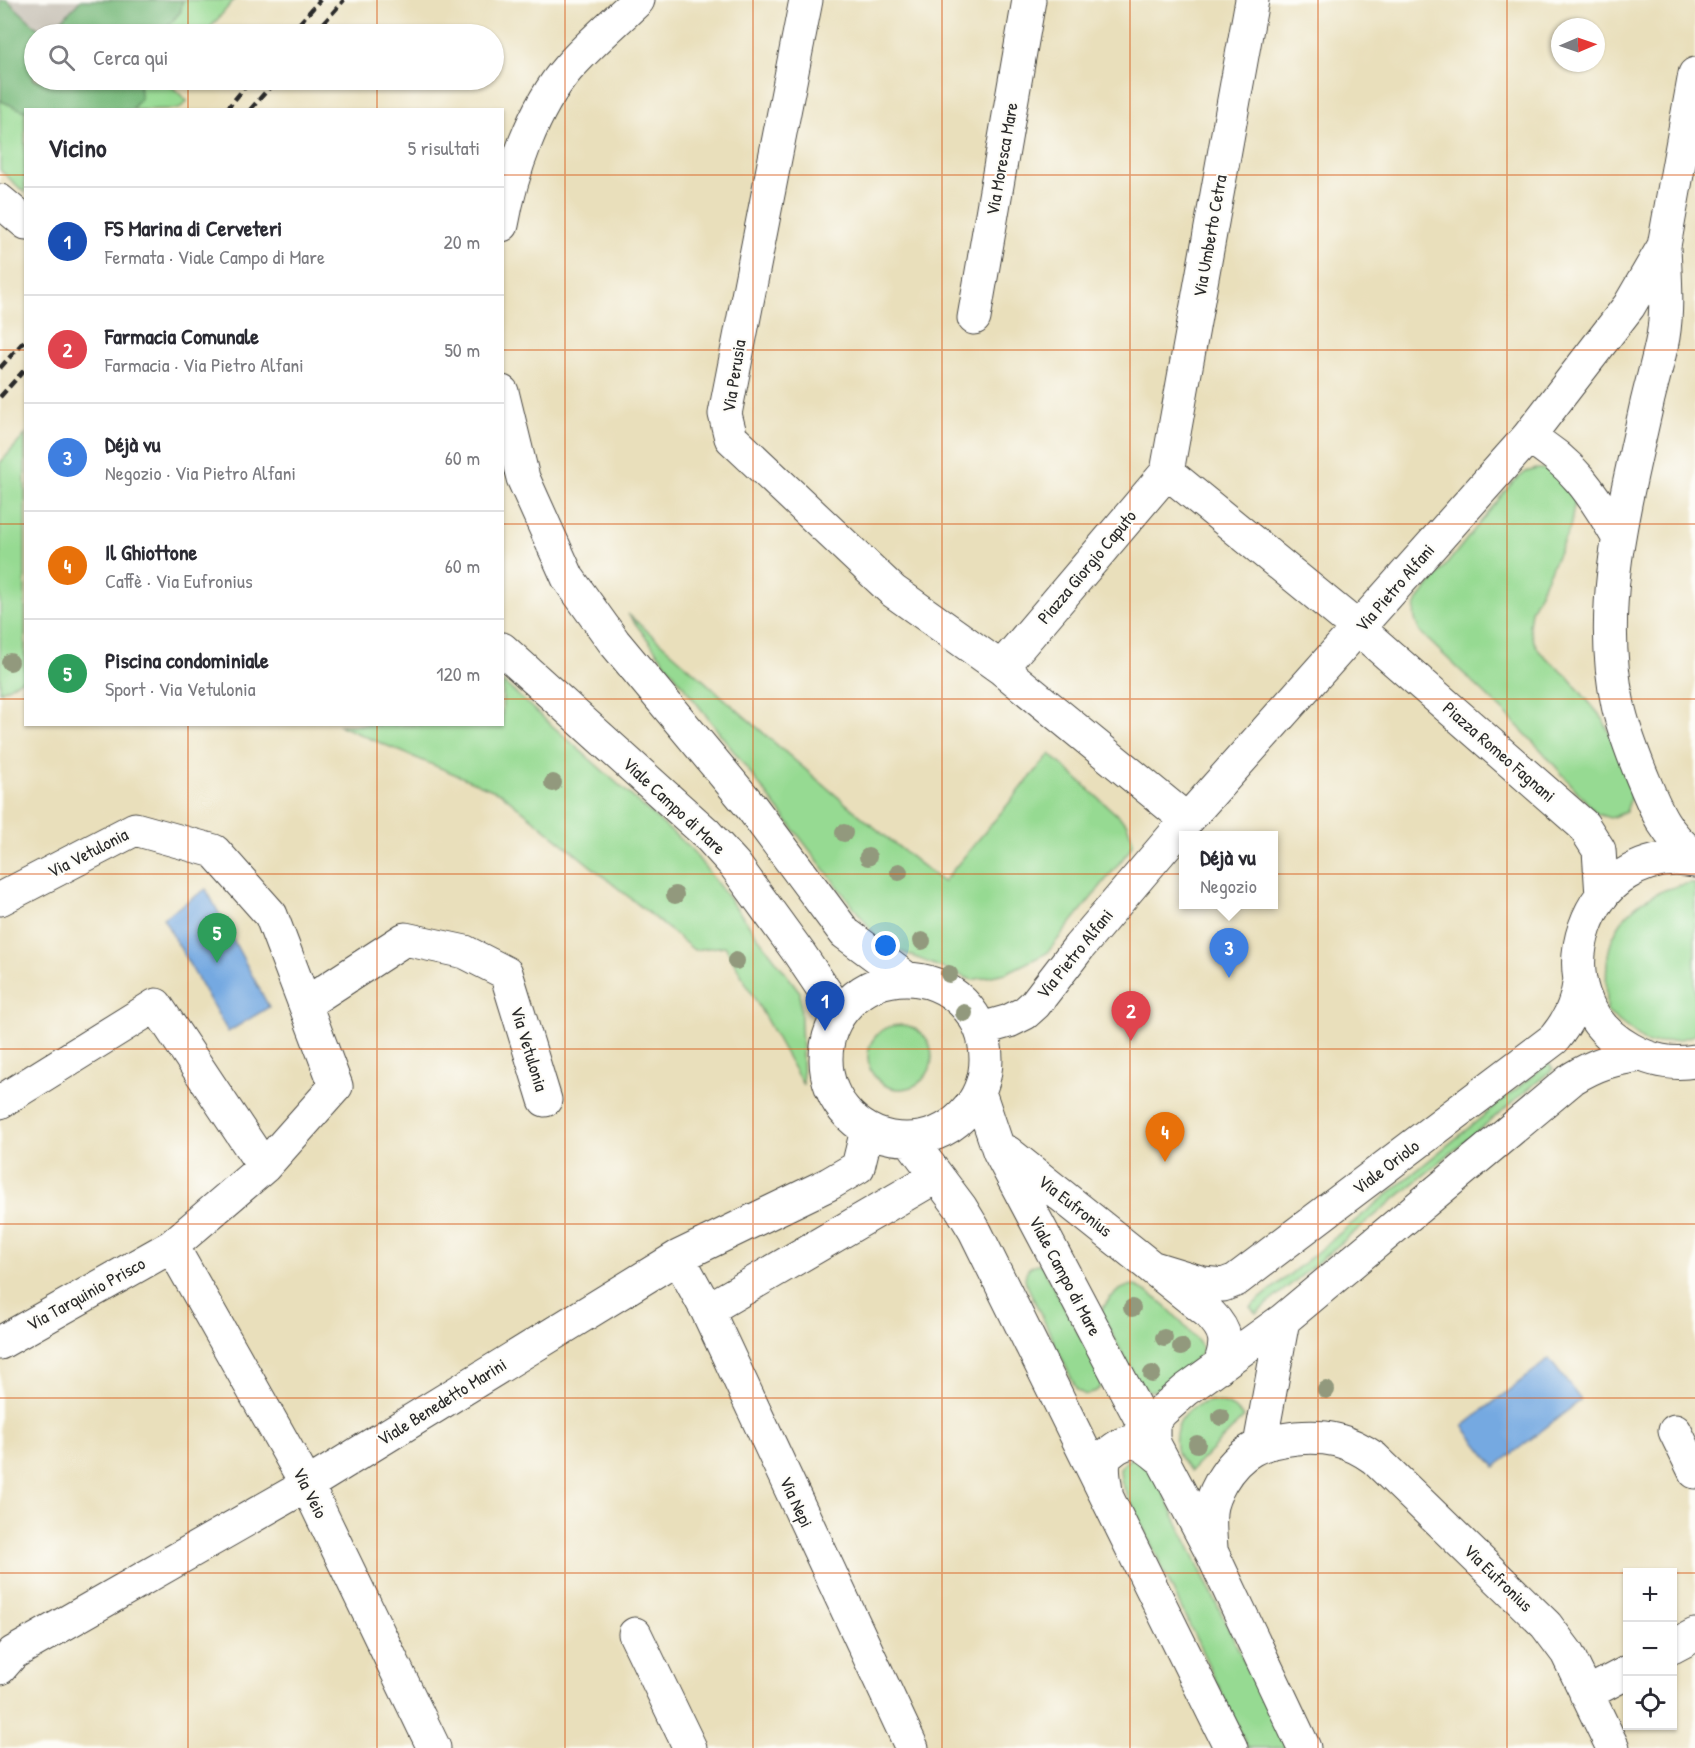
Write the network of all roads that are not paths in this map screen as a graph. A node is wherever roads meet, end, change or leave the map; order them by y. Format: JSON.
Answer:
{"nodes":[{"id":1,"x":638,"y":0,"type":"edge"},
{"id":2,"x":806,"y":0,"type":"edge"},
{"id":3,"x":1029,"y":0,"type":"edge"},
{"id":4,"x":1252,"y":0,"type":"edge"},
{"id":5,"x":1695,"y":74,"type":"edge"},
{"id":6,"x":0,"y":201,"type":"edge"},
{"id":7,"x":504,"y":215,"type":"edge"},
{"id":8,"x":24,"y":221,"type":"edge"},
{"id":9,"x":1664,"y":246,"type":"junction"},
{"id":10,"x":974,"y":318,"type":"dead end"},
{"id":11,"x":504,"y":400,"type":"edge"},
{"id":12,"x":1528,"y":437,"type":"junction"},
{"id":13,"x":1167,"y":472,"type":"junction"},
{"id":14,"x":1618,"y":537,"type":"junction"},
{"id":15,"x":1359,"y":629,"type":"junction"},
{"id":16,"x":504,"y":651,"type":"edge"},
{"id":17,"x":1001,"y":668,"type":"junction"},
{"id":18,"x":1186,"y":820,"type":"junction"},
{"id":19,"x":706,"y":833,"type":"junction"},
{"id":20,"x":1695,"y":856,"type":"edge"},
{"id":21,"x":1695,"y":861,"type":"edge"},
{"id":22,"x":794,"y":864,"type":"junction"},
{"id":23,"x":1602,"y":896,"type":"junction"},
{"id":24,"x":0,"y":899,"type":"edge"},
{"id":25,"x":906,"y":978,"type":"junction"},
{"id":26,"x":1579,"y":984,"type":"junction"},
{"id":27,"x":305,"y":1004,"type":"junction"},
{"id":28,"x":838,"y":1016,"type":"junction"},
{"id":29,"x":981,"y":1029,"type":"junction"},
{"id":30,"x":1641,"y":1055,"type":"junction"},
{"id":31,"x":1695,"y":1061,"type":"edge"},
{"id":32,"x":979,"y":1092,"type":"junction"},
{"id":33,"x":545,"y":1100,"type":"dead end"},
{"id":34,"x":0,"y":1102,"type":"edge"},
{"id":35,"x":867,"y":1130,"type":"junction"},
{"id":36,"x":910,"y":1140,"type":"junction"},
{"id":37,"x":996,"y":1143,"type":"junction"},
{"id":38,"x":264,"y":1167,"type":"junction"},
{"id":39,"x":937,"y":1176,"type":"junction"},
{"id":40,"x":172,"y":1246,"type":"junction"},
{"id":41,"x":678,"y":1257,"type":"junction"},
{"id":42,"x":1154,"y":1268,"type":"junction"},
{"id":43,"x":706,"y":1310,"type":"junction"},
{"id":44,"x":1283,"y":1320,"type":"junction"},
{"id":45,"x":0,"y":1342,"type":"edge"},
{"id":46,"x":1219,"y":1367,"type":"junction"},
{"id":47,"x":1675,"y":1431,"type":"dead end"},
{"id":48,"x":1260,"y":1445,"type":"junction"},
{"id":49,"x":1159,"y":1457,"type":"junction"},
{"id":50,"x":1695,"y":1472,"type":"edge"},
{"id":51,"x":307,"y":1485,"type":"junction"},
{"id":52,"x":1106,"y":1492,"type":"junction"},
{"id":53,"x":1212,"y":1553,"type":"junction"},
{"id":54,"x":636,"y":1634,"type":"dead end"},
{"id":55,"x":1695,"y":1635,"type":"edge"},
{"id":56,"x":1677,"y":1644,"type":"edge"},
{"id":57,"x":4,"y":1656,"type":"edge"},
{"id":58,"x":1623,"y":1675,"type":"edge"},
{"id":59,"x":1586,"y":1694,"type":"junction"},
{"id":60,"x":434,"y":1748,"type":"edge"},
{"id":61,"x":690,"y":1748,"type":"edge"},
{"id":62,"x":912,"y":1748,"type":"edge"},
{"id":63,"x":1231,"y":1748,"type":"edge"},
{"id":64,"x":1304,"y":1748,"type":"edge"},
{"id":65,"x":1613,"y":1748,"type":"edge"}],
"edges":[{"from":1,"to":7,"type":"street"},
{"from":2,"to":17,"type":"street","name":"Via Perusia"},
{"from":3,"to":10,"type":"street","name":"Via Moresca Mare"},
{"from":4,"to":13,"type":"street","name":"Via Umberto Cetra"},
{"from":5,"to":9,"type":"street","name":"Via Pietro Alfani"},
{"from":6,"to":8,"type":"street"},
{"from":9,"to":12,"type":"street","name":"Via Pietro Alfani"},
{"from":9,"to":14,"type":"street"},
{"from":11,"to":22,"type":"street"},
{"from":12,"to":14,"type":"street"},
{"from":12,"to":15,"type":"street","name":"Via Pietro Alfani"},
{"from":13,"to":15,"type":"street"},
{"from":13,"to":17,"type":"street","name":"Piazza Giorgio Caputo"},
{"from":14,"to":20,"type":"street"},
{"from":15,"to":18,"type":"street","name":"Via Pietro Alfani"},
{"from":15,"to":23,"type":"street","name":"Piazza Romeo Fagnani"},
{"from":16,"to":19,"type":"street","name":"Viale Campo di Mare"},
{"from":17,"to":18,"type":"street"},
{"from":18,"to":29,"type":"street","name":"Via Pietro Alfani"},
{"from":19,"to":22,"type":"street"},
{"from":19,"to":28,"type":"street","name":"Viale Campo di Mare"},
{"from":21,"to":23,"type":"street"},
{"from":22,"to":25,"type":"street"},
{"from":23,"to":26,"type":"street"},
{"from":24,"to":27,"type":"street","name":"Via Vetulonia"},
{"from":25,"to":28,"type":"street"},
{"from":25,"to":29,"type":"street"},
{"from":26,"to":30,"type":"street"},
{"from":26,"to":42,"type":"street","name":"Viale Oriolo"},
{"from":27,"to":33,"type":"street","name":"Via Vetulonia"},
{"from":27,"to":38,"type":"street","name":"Via Vetulonia"},
{"from":28,"to":35,"type":"street"},
{"from":29,"to":32,"type":"street"},
{"from":30,"to":31,"type":"street"},
{"from":30,"to":44,"type":"street"},
{"from":32,"to":36,"type":"street"},
{"from":32,"to":37,"type":"street","name":"Viale Campo di Mare"},
{"from":34,"to":38,"type":"street"},
{"from":35,"to":36,"type":"street"},
{"from":35,"to":41,"type":"street","name":"Viale Benedetto Marini"},
{"from":36,"to":39,"type":"street","name":"Viale Campo di Mare"},
{"from":37,"to":42,"type":"street","name":"Via Eufronius"},
{"from":37,"to":49,"type":"street","name":"Viale Campo di Mare"},
{"from":38,"to":40,"type":"street","name":"Via Vetulonia"},
{"from":39,"to":43,"type":"street"},
{"from":39,"to":52,"type":"street","name":"Viale Campo di Mare"},
{"from":40,"to":45,"type":"street","name":"Via Tarquinio Prisco"},
{"from":40,"to":51,"type":"street","name":"Via Veio"},
{"from":41,"to":43,"type":"street","name":"Via Nepi"},
{"from":41,"to":51,"type":"street","name":"Viale Benedetto Marini"},
{"from":42,"to":46,"type":"street","name":"Via Eufronius"},
{"from":43,"to":62,"type":"street","name":"Via Nepi"},
{"from":44,"to":46,"type":"street"},
{"from":44,"to":48,"type":"street"},
{"from":46,"to":49,"type":"street"},
{"from":47,"to":50,"type":"street"},
{"from":48,"to":53,"type":"street"},
{"from":48,"to":59,"type":"street","name":"Via Eufronius"},
{"from":49,"to":52,"type":"street","name":"Viale Campo di Mare"},
{"from":49,"to":53,"type":"street","name":"Viale Campo di Mare"},
{"from":51,"to":57,"type":"street","name":"Viale Benedetto Marini"},
{"from":51,"to":60,"type":"street","name":"Via Veio"},
{"from":52,"to":63,"type":"street","name":"Viale Campo di Mare"},
{"from":53,"to":64,"type":"street","name":"Viale Campo di Mare"},
{"from":54,"to":61,"type":"street"},
{"from":55,"to":56,"type":"street"},
{"from":58,"to":59,"type":"street"},
{"from":59,"to":65,"type":"street","name":"Via Eufronius"}]}
